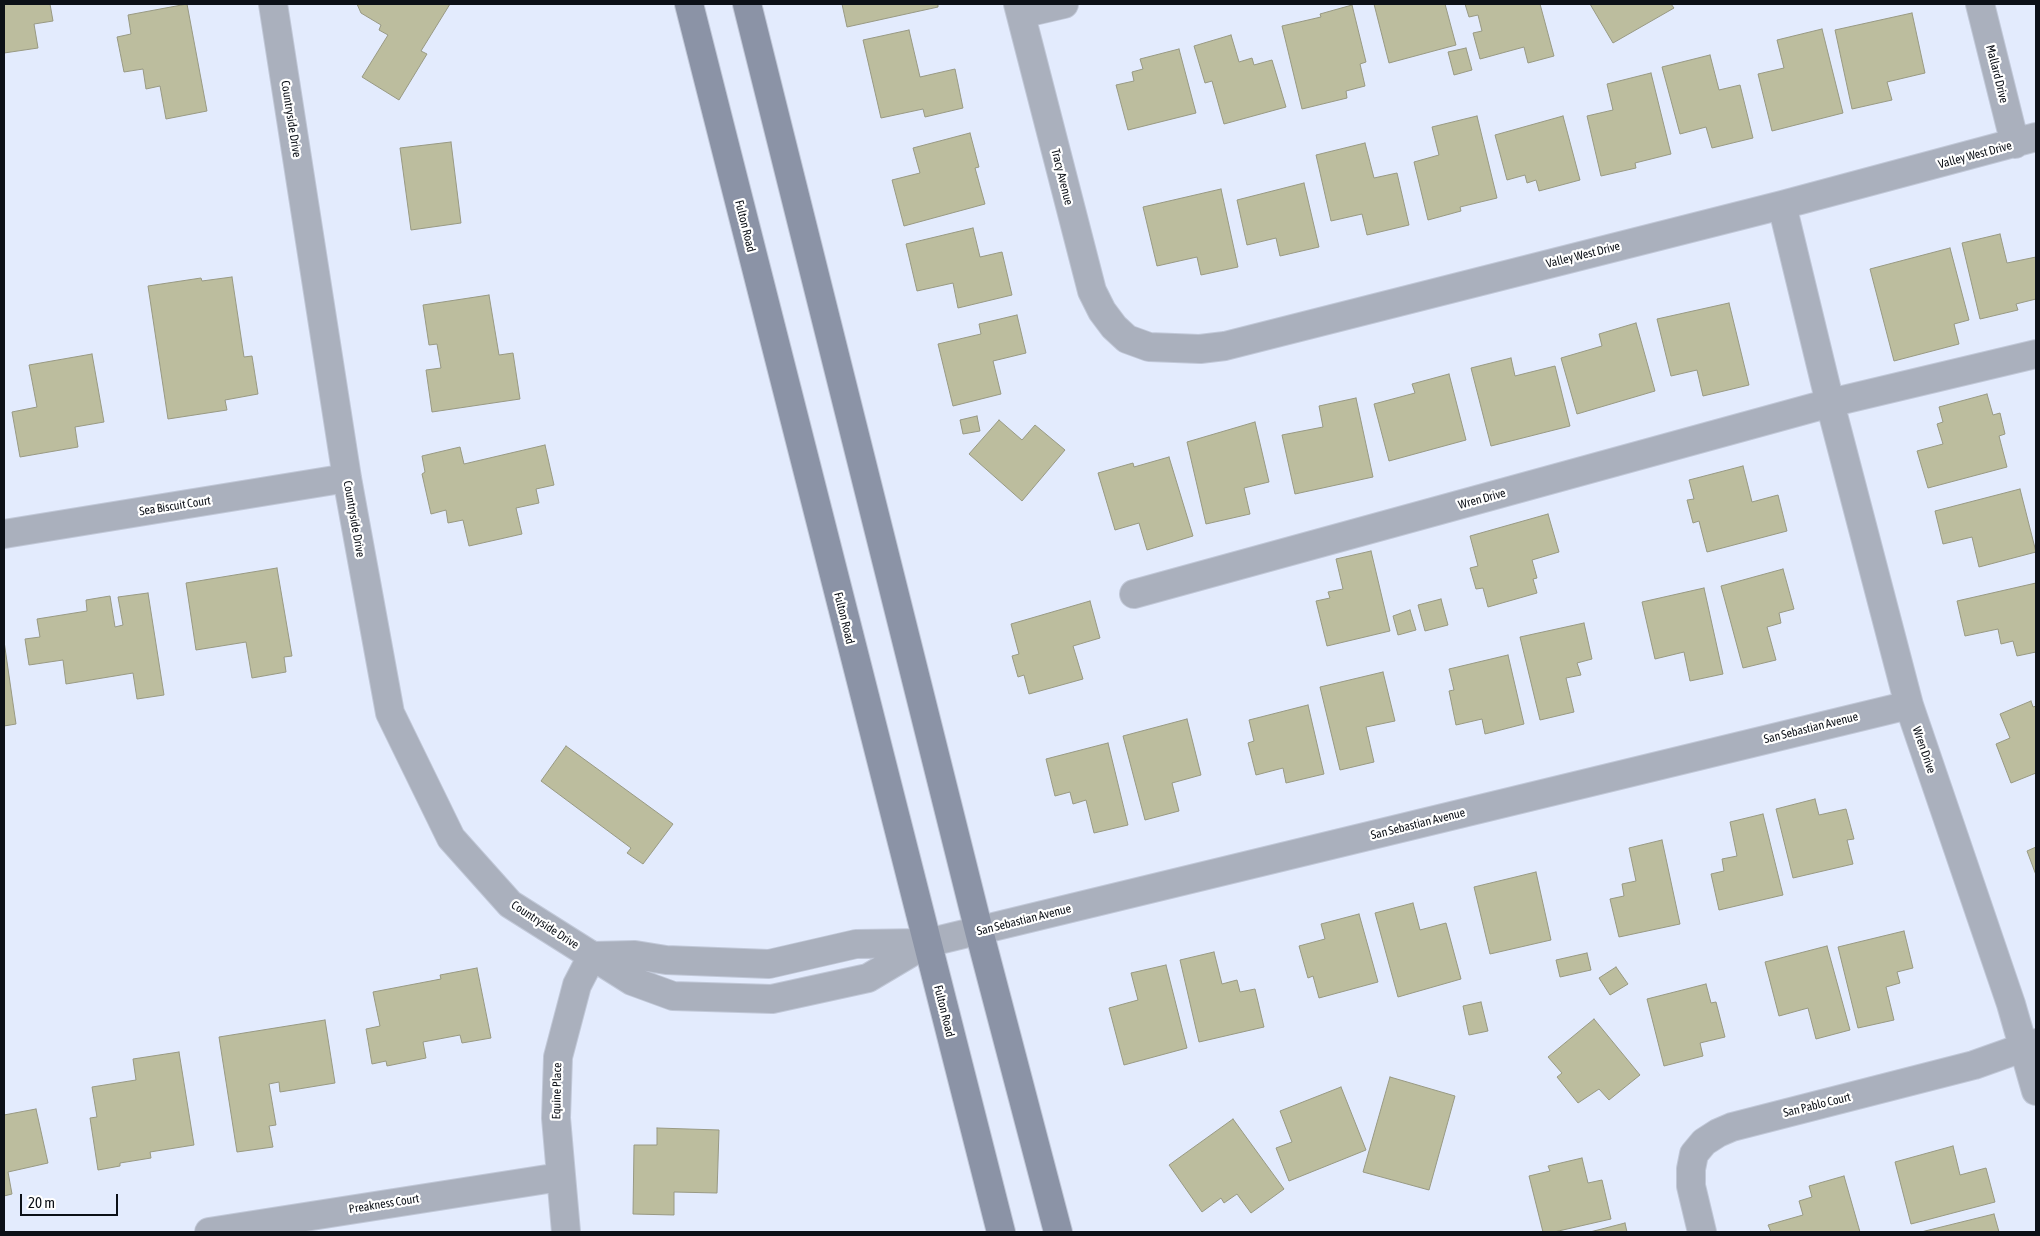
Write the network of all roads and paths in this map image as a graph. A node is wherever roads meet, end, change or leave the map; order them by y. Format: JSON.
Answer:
{"nodes":[{"id":1,"x":273,"y":4,"type":"edge"},
{"id":2,"x":689,"y":4,"type":"edge"},
{"id":3,"x":747,"y":4,"type":"edge"},
{"id":4,"x":1064,"y":4,"type":"edge"},
{"id":5,"x":1980,"y":4,"type":"edge"},
{"id":6,"x":1019,"y":9,"type":"edge"},
{"id":7,"x":2026,"y":141,"type":"edge"},
{"id":8,"x":1782,"y":205,"type":"junction"},
{"id":9,"x":1127,"y":340,"type":"joint"},
{"id":10,"x":2036,"y":354,"type":"edge"},
{"id":11,"x":1830,"y":403,"type":"junction"},
{"id":12,"x":347,"y":478,"type":"junction"},
{"id":13,"x":4,"y":534,"type":"edge"},
{"id":14,"x":1134,"y":594,"type":"dead end"},
{"id":15,"x":1909,"y":705,"type":"junction"},
{"id":16,"x":979,"y":931,"type":"junction"},
{"id":17,"x":927,"y":943,"type":"junction"},
{"id":18,"x":592,"y":956,"type":"junction"},
{"id":19,"x":769,"y":964,"type":"junction"},
{"id":20,"x":772,"y":999,"type":"junction"},
{"id":21,"x":2030,"y":1045,"type":"edge"},
{"id":22,"x":2036,"y":1091,"type":"edge"},
{"id":23,"x":560,"y":1177,"type":"junction"},
{"id":24,"x":208,"y":1232,"type":"edge"},
{"id":25,"x":566,"y":1232,"type":"edge"},
{"id":26,"x":1001,"y":1232,"type":"edge"},
{"id":27,"x":1058,"y":1232,"type":"edge"},
{"id":28,"x":1702,"y":1232,"type":"edge"}],
"edges":[{"from":1,"to":12,"type":"street","name":"Countryside Drive"},
{"from":2,"to":17,"type":"main road","name":"Fulton Road"},
{"from":3,"to":16,"type":"main road"},
{"from":4,"to":6,"type":"street"},
{"from":5,"to":7,"type":"street","name":"Mallard Drive"},
{"from":6,"to":9,"type":"street","name":"Tracy Avenue"},
{"from":7,"to":8,"type":"street","name":"Valley West Drive"},
{"from":8,"to":9,"type":"street","name":"Valley West Drive"},
{"from":8,"to":11,"type":"street","name":"Wren Drive"},
{"from":10,"to":11,"type":"street","name":"Wren Drive"},
{"from":11,"to":14,"type":"street","name":"Wren Drive"},
{"from":11,"to":15,"type":"street","name":"Wren Drive"},
{"from":12,"to":13,"type":"street","name":"Sea Biscuit Court"},
{"from":12,"to":18,"type":"street","name":"Countryside Drive"},
{"from":15,"to":16,"type":"street","name":"San Sebastian Avenue"},
{"from":15,"to":21,"type":"street","name":"Wren Drive"},
{"from":16,"to":17,"type":"street","name":"San Sebastian Avenue"},
{"from":16,"to":27,"type":"main road"},
{"from":17,"to":19,"type":"street","name":"Countryside Drive"},
{"from":17,"to":20,"type":"street","name":"Countryside Drive"},
{"from":17,"to":26,"type":"main road","name":"Fulton Road"},
{"from":18,"to":19,"type":"street","name":"Countryside Drive"},
{"from":18,"to":20,"type":"street","name":"Countryside Drive"},
{"from":18,"to":23,"type":"street","name":"Equine Place"},
{"from":19,"to":20,"type":"street"},
{"from":21,"to":22,"type":"street","name":"Wren Drive"},
{"from":21,"to":28,"type":"street","name":"San Pablo Court"},
{"from":23,"to":24,"type":"street","name":"Preakness Court"},
{"from":23,"to":25,"type":"street","name":"Equine Place"}]}
